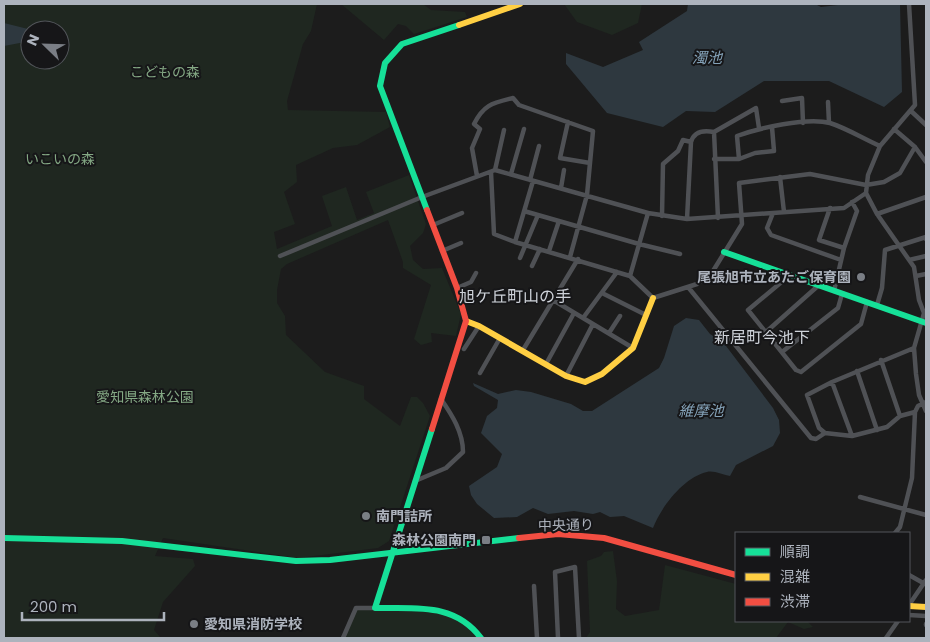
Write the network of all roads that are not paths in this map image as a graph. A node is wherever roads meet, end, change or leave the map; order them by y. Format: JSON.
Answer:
{"nodes":[{"id":1,"x":520,"y":4,"type":"edge"},
{"id":2,"x":909,"y":4,"type":"edge"},
{"id":3,"x":782,"y":100,"type":"dead end"},
{"id":4,"x":828,"y":102,"type":"dead end"},
{"id":5,"x":911,"y":111,"type":"junction"},
{"id":6,"x":568,"y":122,"type":"junction"},
{"id":7,"x":803,"y":123,"type":"junction"},
{"id":8,"x":829,"y":123,"type":"junction"},
{"id":9,"x":926,"y":125,"type":"edge"},
{"id":10,"x":772,"y":127,"type":"junction"},
{"id":11,"x":759,"y":128,"type":"junction"},
{"id":12,"x":524,"y":129,"type":"dead end"},
{"id":13,"x":894,"y":129,"type":"junction"},
{"id":14,"x":504,"y":130,"type":"dead end"},
{"id":15,"x":714,"y":132,"type":"junction"},
{"id":16,"x":691,"y":142,"type":"junction"},
{"id":17,"x":539,"y":146,"type":"dead end"},
{"id":18,"x":880,"y":146,"type":"junction"},
{"id":19,"x":915,"y":147,"type":"junction"},
{"id":20,"x":714,"y":159,"type":"junction"},
{"id":21,"x":739,"y":159,"type":"junction"},
{"id":22,"x":926,"y":162,"type":"edge"},
{"id":23,"x":590,"y":163,"type":"junction"},
{"id":24,"x":564,"y":170,"type":"dead end"},
{"id":25,"x":493,"y":171,"type":"junction"},
{"id":26,"x":511,"y":174,"type":"junction"},
{"id":27,"x":477,"y":176,"type":"junction"},
{"id":28,"x":780,"y":177,"type":"junction"},
{"id":29,"x":531,"y":180,"type":"junction"},
{"id":30,"x":866,"y":185,"type":"junction"},
{"id":31,"x":561,"y":188,"type":"junction"},
{"id":32,"x":866,"y":193,"type":"junction"},
{"id":33,"x":587,"y":195,"type":"junction"},
{"id":34,"x":422,"y":197,"type":"junction"},
{"id":35,"x":926,"y":197,"type":"edge"},
{"id":36,"x":852,"y":202,"type":"junction"},
{"id":37,"x":830,"y":208,"type":"junction"},
{"id":38,"x":524,"y":211,"type":"junction"},
{"id":39,"x":784,"y":212,"type":"junction"},
{"id":40,"x":648,"y":213,"type":"junction"},
{"id":41,"x":773,"y":213,"type":"junction"},
{"id":42,"x":462,"y":214,"type":"dead end"},
{"id":43,"x":877,"y":214,"type":"junction"},
{"id":44,"x":538,"y":215,"type":"junction"},
{"id":45,"x":662,"y":216,"type":"junction"},
{"id":46,"x":742,"y":216,"type":"junction"},
{"id":47,"x":718,"y":218,"type":"junction"},
{"id":48,"x":688,"y":219,"type":"junction"},
{"id":49,"x":558,"y":221,"type":"junction"},
{"id":50,"x":433,"y":225,"type":"junction"},
{"id":51,"x":579,"y":227,"type":"junction"},
{"id":52,"x":926,"y":239,"type":"edge"},
{"id":53,"x":514,"y":242,"type":"junction"},
{"id":54,"x":461,"y":243,"type":"dead end"},
{"id":55,"x":639,"y":244,"type":"junction"},
{"id":56,"x":897,"y":244,"type":"junction"},
{"id":57,"x":527,"y":245,"type":"junction"},
{"id":58,"x":844,"y":248,"type":"junction"},
{"id":59,"x":540,"y":249,"type":"junction"},
{"id":60,"x":442,"y":251,"type":"junction"},
{"id":61,"x":549,"y":251,"type":"junction"},
{"id":62,"x":724,"y":252,"type":"junction"},
{"id":63,"x":680,"y":254,"type":"dead end"},
{"id":64,"x":280,"y":256,"type":"dead end"},
{"id":65,"x":926,"y":256,"type":"edge"},
{"id":66,"x":570,"y":257,"type":"junction"},
{"id":67,"x":520,"y":258,"type":"dead end"},
{"id":68,"x":578,"y":259,"type":"junction"},
{"id":69,"x":841,"y":260,"type":"junction"},
{"id":70,"x":909,"y":260,"type":"junction"},
{"id":71,"x":532,"y":266,"type":"dead end"},
{"id":72,"x":617,"y":272,"type":"junction"},
{"id":73,"x":476,"y":273,"type":"dead end"},
{"id":74,"x":926,"y":274,"type":"edge"},
{"id":75,"x":790,"y":275,"type":"junction"},
{"id":76,"x":630,"y":276,"type":"junction"},
{"id":77,"x":916,"y":276,"type":"junction"},
{"id":78,"x":819,"y":285,"type":"junction"},
{"id":79,"x":456,"y":288,"type":"junction"},
{"id":80,"x":688,"y":288,"type":"junction"},
{"id":81,"x":834,"y":291,"type":"junction"},
{"id":82,"x":602,"y":293,"type":"junction"},
{"id":83,"x":842,"y":294,"type":"junction"},
{"id":84,"x":653,"y":298,"type":"junction"},
{"id":85,"x":926,"y":299,"type":"edge"},
{"id":86,"x":552,"y":300,"type":"junction"},
{"id":87,"x":920,"y":300,"type":"junction"},
{"id":88,"x":867,"y":302,"type":"junction"},
{"id":89,"x":877,"y":305,"type":"junction"},
{"id":90,"x":574,"y":313,"type":"junction"},
{"id":91,"x":646,"y":315,"type":"junction"},
{"id":92,"x":620,"y":316,"type":"dead end"},
{"id":93,"x":583,"y":318,"type":"junction"},
{"id":94,"x":466,"y":321,"type":"junction"},
{"id":95,"x":924,"y":322,"type":"edge"},
{"id":96,"x":593,"y":324,"type":"junction"},
{"id":97,"x":479,"y":326,"type":"junction"},
{"id":98,"x":766,"y":332,"type":"junction"},
{"id":99,"x":609,"y":333,"type":"junction"},
{"id":100,"x":500,"y":338,"type":"junction"},
{"id":101,"x":633,"y":348,"type":"junction"},
{"id":102,"x":914,"y":348,"type":"junction"},
{"id":103,"x":464,"y":349,"type":"dead end"},
{"id":104,"x":523,"y":350,"type":"junction"},
{"id":105,"x":782,"y":352,"type":"junction"},
{"id":106,"x":881,"y":360,"type":"junction"},
{"id":107,"x":546,"y":364,"type":"junction"},
{"id":108,"x":857,"y":371,"type":"junction"},
{"id":109,"x":480,"y":373,"type":"dead end"},
{"id":110,"x":566,"y":376,"type":"junction"},
{"id":111,"x":832,"y":382,"type":"junction"},
{"id":112,"x":441,"y":399,"type":"junction"},
{"id":113,"x":924,"y":402,"type":"edge"},
{"id":114,"x":926,"y":411,"type":"edge"},
{"id":115,"x":915,"y":412,"type":"junction"},
{"id":116,"x":900,"y":416,"type":"junction"},
{"id":117,"x":877,"y":430,"type":"junction"},
{"id":118,"x":825,"y":433,"type":"junction"},
{"id":119,"x":852,"y":436,"type":"junction"},
{"id":120,"x":414,"y":481,"type":"junction"},
{"id":121,"x":860,"y":497,"type":"dead end"},
{"id":122,"x":904,"y":509,"type":"junction"},
{"id":123,"x":926,"y":514,"type":"edge"},
{"id":124,"x":896,"y":532,"type":"edge"},
{"id":125,"x":4,"y":538,"type":"edge"},
{"id":126,"x":392,"y":554,"type":"junction"},
{"id":127,"x":735,"y":575,"type":"edge"},
{"id":128,"x":910,"y":575,"type":"edge"},
{"id":129,"x":925,"y":582,"type":"edge"},
{"id":130,"x":534,"y":586,"type":"dead end"},
{"id":131,"x":910,"y":604,"type":"edge"},
{"id":132,"x":910,"y":605,"type":"edge"},
{"id":133,"x":375,"y":608,"type":"junction"},
{"id":134,"x":926,"y":608,"type":"edge"},
{"id":135,"x":910,"y":615,"type":"edge"},
{"id":136,"x":926,"y":616,"type":"edge"},
{"id":137,"x":897,"y":622,"type":"edge"},
{"id":138,"x":343,"y":638,"type":"edge"},
{"id":139,"x":481,"y":638,"type":"edge"},
{"id":140,"x":537,"y":638,"type":"edge"},
{"id":141,"x":558,"y":638,"type":"edge"},
{"id":142,"x":579,"y":638,"type":"edge"},
{"id":143,"x":886,"y":638,"type":"edge"}],
"edges":[{"from":1,"to":34,"type":"street"},
{"from":2,"to":5,"type":"street"},
{"from":3,"to":7,"type":"street"},
{"from":4,"to":8,"type":"street"},
{"from":5,"to":9,"type":"street"},
{"from":5,"to":13,"type":"street"},
{"from":6,"to":23,"type":"street"},
{"from":6,"to":23,"type":"street"},
{"from":6,"to":27,"type":"street"},
{"from":7,"to":8,"type":"street"},
{"from":7,"to":10,"type":"street"},
{"from":8,"to":18,"type":"street"},
{"from":10,"to":11,"type":"street"},
{"from":10,"to":21,"type":"street"},
{"from":11,"to":15,"type":"street"},
{"from":11,"to":21,"type":"street"},
{"from":12,"to":26,"type":"street"},
{"from":13,"to":18,"type":"street"},
{"from":13,"to":19,"type":"street"},
{"from":14,"to":25,"type":"street"},
{"from":15,"to":16,"type":"street"},
{"from":15,"to":20,"type":"street"},
{"from":16,"to":45,"type":"street"},
{"from":16,"to":48,"type":"street"},
{"from":17,"to":29,"type":"street"},
{"from":18,"to":30,"type":"street"},
{"from":19,"to":22,"type":"street"},
{"from":19,"to":30,"type":"street"},
{"from":20,"to":21,"type":"street"},
{"from":20,"to":47,"type":"street"},
{"from":23,"to":33,"type":"street"},
{"from":24,"to":31,"type":"street"},
{"from":25,"to":26,"type":"street"},
{"from":25,"to":27,"type":"street"},
{"from":25,"to":53,"type":"street"},
{"from":26,"to":29,"type":"street"},
{"from":27,"to":34,"type":"street"},
{"from":28,"to":30,"type":"street"},
{"from":28,"to":39,"type":"street"},
{"from":28,"to":46,"type":"street"},
{"from":29,"to":31,"type":"street"},
{"from":29,"to":38,"type":"street"},
{"from":30,"to":32,"type":"street"},
{"from":31,"to":33,"type":"street"},
{"from":32,"to":36,"type":"street"},
{"from":32,"to":43,"type":"street"},
{"from":33,"to":40,"type":"street"},
{"from":33,"to":51,"type":"street"},
{"from":34,"to":50,"type":"street"},
{"from":34,"to":64,"type":"street"},
{"from":35,"to":43,"type":"street"},
{"from":36,"to":37,"type":"street"},
{"from":36,"to":58,"type":"street"},
{"from":37,"to":39,"type":"street"},
{"from":37,"to":58,"type":"street"},
{"from":38,"to":44,"type":"street"},
{"from":38,"to":53,"type":"street"},
{"from":39,"to":41,"type":"street"},
{"from":40,"to":45,"type":"street"},
{"from":40,"to":55,"type":"street"},
{"from":41,"to":46,"type":"street"},
{"from":41,"to":69,"type":"street"},
{"from":42,"to":50,"type":"street"},
{"from":43,"to":56,"type":"street"},
{"from":44,"to":49,"type":"street"},
{"from":44,"to":57,"type":"street"},
{"from":45,"to":48,"type":"street"},
{"from":46,"to":47,"type":"street"},
{"from":46,"to":62,"type":"street"},
{"from":47,"to":48,"type":"street"},
{"from":49,"to":51,"type":"street"},
{"from":49,"to":61,"type":"street"},
{"from":50,"to":60,"type":"street"},
{"from":51,"to":55,"type":"street"},
{"from":51,"to":66,"type":"street"},
{"from":52,"to":56,"type":"street"},
{"from":53,"to":57,"type":"street"},
{"from":54,"to":60,"type":"street"},
{"from":55,"to":63,"type":"street"},
{"from":55,"to":76,"type":"street"},
{"from":56,"to":70,"type":"street"},
{"from":56,"to":89,"type":"street"},
{"from":57,"to":59,"type":"street"},
{"from":57,"to":67,"type":"street"},
{"from":58,"to":69,"type":"street"},
{"from":59,"to":61,"type":"street"},
{"from":59,"to":71,"type":"street"},
{"from":60,"to":79,"type":"street"},
{"from":61,"to":66,"type":"street"},
{"from":62,"to":75,"type":"street"},
{"from":62,"to":80,"type":"street"},
{"from":65,"to":70,"type":"street"},
{"from":66,"to":68,"type":"street"},
{"from":68,"to":72,"type":"street"},
{"from":68,"to":86,"type":"street"},
{"from":69,"to":81,"type":"street"},
{"from":70,"to":77,"type":"street"},
{"from":72,"to":76,"type":"street"},
{"from":72,"to":82,"type":"street"},
{"from":73,"to":79,"type":"street"},
{"from":74,"to":77,"type":"street"},
{"from":75,"to":78,"type":"street"},
{"from":75,"to":98,"type":"street"},
{"from":76,"to":84,"type":"street"},
{"from":77,"to":87,"type":"street"},
{"from":78,"to":81,"type":"street"},
{"from":78,"to":98,"type":"street"},
{"from":79,"to":94,"type":"street"},
{"from":80,"to":84,"type":"street"},
{"from":80,"to":118,"type":"street"},
{"from":81,"to":83,"type":"street"},
{"from":82,"to":91,"type":"street"},
{"from":82,"to":93,"type":"street"},
{"from":83,"to":88,"type":"street"},
{"from":83,"to":105,"type":"street"},
{"from":84,"to":91,"type":"street"},
{"from":85,"to":87,"type":"street"},
{"from":86,"to":90,"type":"street"},
{"from":86,"to":104,"type":"street"},
{"from":87,"to":95,"type":"street"},
{"from":88,"to":89,"type":"street"},
{"from":88,"to":105,"type":"street"},
{"from":89,"to":95,"type":"street"},
{"from":90,"to":93,"type":"street"},
{"from":90,"to":107,"type":"street"},
{"from":91,"to":101,"type":"street"},
{"from":92,"to":99,"type":"street"},
{"from":93,"to":96,"type":"street"},
{"from":94,"to":97,"type":"street"},
{"from":94,"to":112,"type":"street"},
{"from":95,"to":102,"type":"street"},
{"from":96,"to":99,"type":"street"},
{"from":96,"to":110,"type":"street"},
{"from":97,"to":100,"type":"street"},
{"from":97,"to":103,"type":"street"},
{"from":98,"to":105,"type":"street"},
{"from":99,"to":101,"type":"street"},
{"from":100,"to":104,"type":"street"},
{"from":100,"to":109,"type":"street"},
{"from":101,"to":110,"type":"street"},
{"from":102,"to":106,"type":"street"},
{"from":102,"to":113,"type":"street"},
{"from":104,"to":107,"type":"street"},
{"from":106,"to":108,"type":"street"},
{"from":106,"to":116,"type":"street"},
{"from":107,"to":110,"type":"street"},
{"from":108,"to":111,"type":"street"},
{"from":108,"to":117,"type":"street"},
{"from":111,"to":118,"type":"street"},
{"from":111,"to":119,"type":"street"},
{"from":112,"to":120,"type":"street"},
{"from":112,"to":120,"type":"street"},
{"from":113,"to":114,"type":"street"},
{"from":113,"to":115,"type":"street"},
{"from":115,"to":116,"type":"street"},
{"from":115,"to":122,"type":"street"},
{"from":116,"to":117,"type":"street"},
{"from":117,"to":119,"type":"street"},
{"from":118,"to":119,"type":"street"},
{"from":120,"to":126,"type":"street"},
{"from":121,"to":122,"type":"street"},
{"from":122,"to":123,"type":"street"},
{"from":122,"to":124,"type":"street"},
{"from":125,"to":126,"type":"street","name":"中央通り"},
{"from":126,"to":127,"type":"street","name":"中央通り"},
{"from":126,"to":133,"type":"street"},
{"from":128,"to":129,"type":"street"},
{"from":129,"to":131,"type":"street"},
{"from":130,"to":140,"type":"street"},
{"from":132,"to":134,"type":"street"},
{"from":133,"to":138,"type":"street"},
{"from":133,"to":139,"type":"street"},
{"from":135,"to":136,"type":"street"},
{"from":137,"to":143,"type":"street"},
{"from":141,"to":142,"type":"street"}]}
